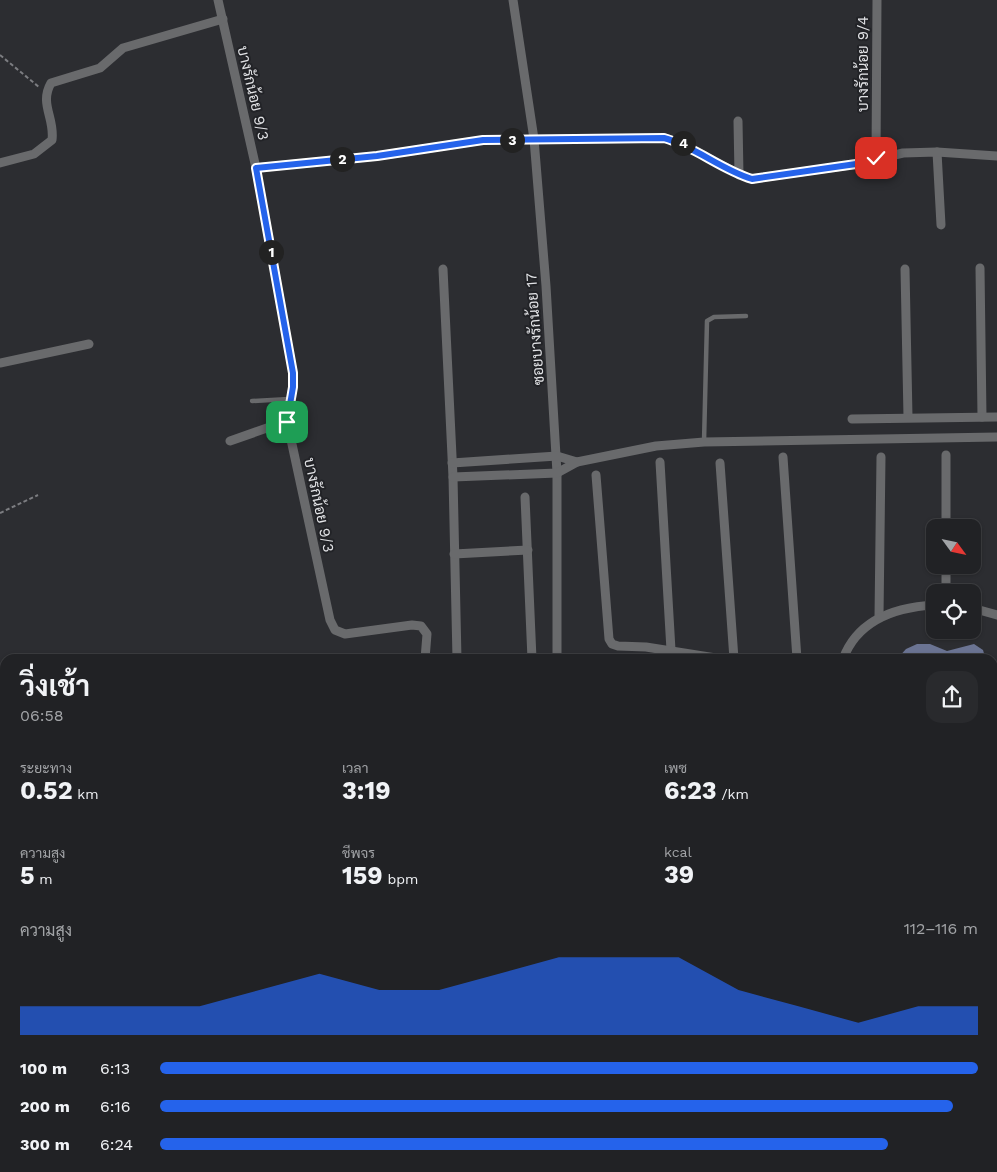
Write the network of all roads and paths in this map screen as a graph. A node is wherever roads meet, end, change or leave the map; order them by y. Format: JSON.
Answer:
{"nodes":[{"id":1,"x":218,"y":0,"type":"edge"},
{"id":2,"x":513,"y":0,"type":"edge"},
{"id":3,"x":877,"y":0,"type":"edge"},
{"id":4,"x":223,"y":19,"type":"junction"},
{"id":5,"x":0,"y":55,"type":"edge"},
{"id":6,"x":46,"y":92,"type":"junction"},
{"id":7,"x":738,"y":121,"type":"dead end"},
{"id":8,"x":534,"y":139,"type":"junction"},
{"id":9,"x":937,"y":152,"type":"junction"},
{"id":10,"x":997,"y":156,"type":"edge"},
{"id":11,"x":876,"y":158,"type":"junction"},
{"id":12,"x":0,"y":164,"type":"edge"},
{"id":13,"x":256,"y":168,"type":"junction"},
{"id":14,"x":739,"y":175,"type":"junction"},
{"id":15,"x":941,"y":225,"type":"dead end"},
{"id":16,"x":980,"y":268,"type":"dead end"},
{"id":17,"x":443,"y":269,"type":"dead end"},
{"id":18,"x":905,"y":269,"type":"dead end"},
{"id":19,"x":746,"y":316,"type":"dead end"},
{"id":20,"x":89,"y":344,"type":"dead end"},
{"id":21,"x":0,"y":363,"type":"edge"},
{"id":22,"x":289,"y":400,"type":"junction"},
{"id":23,"x":252,"y":401,"type":"dead end"},
{"id":24,"x":997,"y":416,"type":"edge"},
{"id":25,"x":908,"y":417,"type":"junction"},
{"id":26,"x":982,"y":417,"type":"junction"},
{"id":27,"x":852,"y":419,"type":"dead end"},
{"id":28,"x":287,"y":422,"type":"junction"},
{"id":29,"x":997,"y":437,"type":"edge"},
{"id":30,"x":230,"y":441,"type":"dead end"},
{"id":31,"x":704,"y":442,"type":"junction"},
{"id":32,"x":946,"y":455,"type":"dead end"},
{"id":33,"x":557,"y":456,"type":"junction"},
{"id":34,"x":783,"y":457,"type":"dead end"},
{"id":35,"x":881,"y":457,"type":"dead end"},
{"id":36,"x":577,"y":462,"type":"junction"},
{"id":37,"x":660,"y":462,"type":"dead end"},
{"id":38,"x":452,"y":463,"type":"junction"},
{"id":39,"x":720,"y":463,"type":"dead end"},
{"id":40,"x":557,"y":473,"type":"junction"},
{"id":41,"x":596,"y":475,"type":"dead end"},
{"id":42,"x":453,"y":477,"type":"junction"},
{"id":43,"x":38,"y":494,"type":"dead end"},
{"id":44,"x":525,"y":497,"type":"dead end"},
{"id":45,"x":0,"y":513,"type":"edge"},
{"id":46,"x":946,"y":519,"type":"edge"},
{"id":47,"x":528,"y":550,"type":"junction"},
{"id":48,"x":454,"y":554,"type":"junction"},
{"id":49,"x":926,"y":606,"type":"edge"},
{"id":50,"x":981,"y":611,"type":"edge"},
{"id":51,"x":997,"y":615,"type":"edge"},
{"id":52,"x":879,"y":617,"type":"junction"},
{"id":53,"x":675,"y":653,"type":"edge"},
{"id":54,"x":425,"y":654,"type":"edge"},
{"id":55,"x":457,"y":654,"type":"edge"},
{"id":56,"x":532,"y":654,"type":"edge"},
{"id":57,"x":557,"y":654,"type":"edge"},
{"id":58,"x":734,"y":654,"type":"edge"},
{"id":59,"x":797,"y":654,"type":"edge"},
{"id":60,"x":846,"y":654,"type":"edge"}],
"edges":[{"from":1,"to":4,"type":"street","name":"บางรักน้อย 9/3"},
{"from":2,"to":8,"type":"street","name":"ซอยบางรักน้อย 17"},
{"from":3,"to":11,"type":"street","name":"บางรักน้อย 9/4"},
{"from":4,"to":6,"type":"street"},
{"from":4,"to":13,"type":"street","name":"บางรักน้อย 9/3"},
{"from":5,"to":6,"type":"path"},
{"from":6,"to":12,"type":"street"},
{"from":7,"to":14,"type":"street"},
{"from":8,"to":13,"type":"street"},
{"from":8,"to":14,"type":"street"},
{"from":8,"to":33,"type":"street","name":"ซอยบางรักน้อย 17"},
{"from":9,"to":10,"type":"street"},
{"from":9,"to":11,"type":"street"},
{"from":9,"to":15,"type":"street"},
{"from":11,"to":14,"type":"street"},
{"from":13,"to":22,"type":"street","name":"บางรักน้อย 9/3"},
{"from":16,"to":26,"type":"street"},
{"from":17,"to":38,"type":"street"},
{"from":18,"to":25,"type":"street"},
{"from":19,"to":31,"type":"lane"},
{"from":20,"to":21,"type":"street"},
{"from":22,"to":23,"type":"lane"},
{"from":22,"to":28,"type":"street","name":"บางรักน้อย 9/3"},
{"from":24,"to":26,"type":"street"},
{"from":25,"to":26,"type":"street"},
{"from":25,"to":27,"type":"street"},
{"from":28,"to":30,"type":"street"},
{"from":28,"to":54,"type":"street","name":"บางรักน้อย 9/3"},
{"from":29,"to":31,"type":"street"},
{"from":31,"to":36,"type":"street"},
{"from":32,"to":46,"type":"street"},
{"from":33,"to":36,"type":"street"},
{"from":33,"to":38,"type":"street"},
{"from":33,"to":40,"type":"street","name":"ซอยบางรักน้อย 17"},
{"from":34,"to":59,"type":"street"},
{"from":35,"to":52,"type":"street"},
{"from":36,"to":40,"type":"street"},
{"from":37,"to":53,"type":"street"},
{"from":38,"to":42,"type":"street"},
{"from":39,"to":58,"type":"street"},
{"from":40,"to":42,"type":"street"},
{"from":40,"to":57,"type":"street","name":"ซอยบางรักน้อย 17"},
{"from":41,"to":53,"type":"street"},
{"from":42,"to":48,"type":"street"},
{"from":43,"to":45,"type":"path"},
{"from":44,"to":47,"type":"street"},
{"from":47,"to":48,"type":"street"},
{"from":47,"to":56,"type":"street"},
{"from":48,"to":55,"type":"street"},
{"from":49,"to":52,"type":"street"},
{"from":50,"to":51,"type":"street"},
{"from":52,"to":60,"type":"street"}]}
